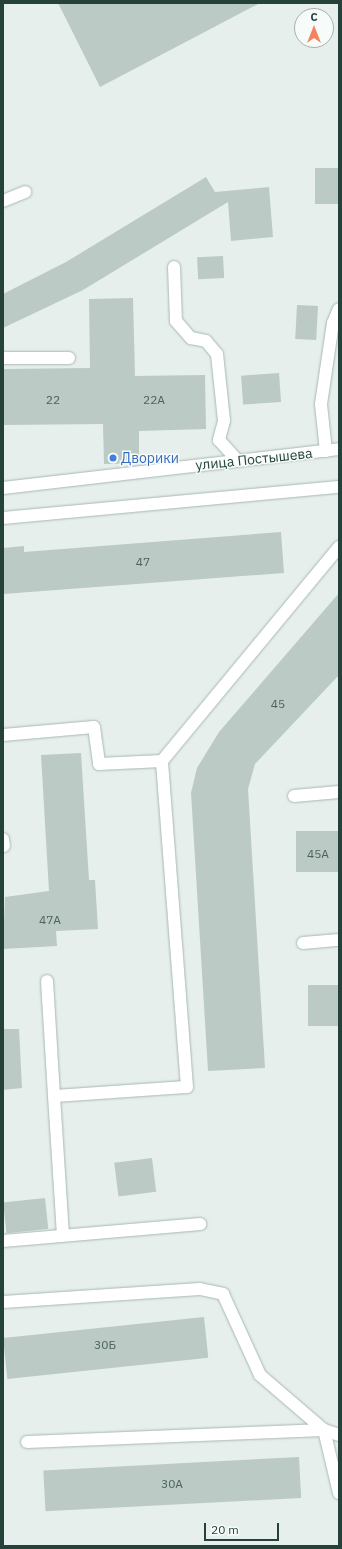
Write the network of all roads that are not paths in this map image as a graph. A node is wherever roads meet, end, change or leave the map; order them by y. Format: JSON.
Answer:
{"nodes":[{"id":1,"x":25,"y":192,"type":"dead end"},
{"id":2,"x":3,"y":201,"type":"edge"},
{"id":3,"x":174,"y":267,"type":"dead end"},
{"id":4,"x":339,"y":309,"type":"edge"},
{"id":5,"x":3,"y":358,"type":"edge"},
{"id":6,"x":69,"y":358,"type":"dead end"},
{"id":7,"x":339,"y":449,"type":"edge"},
{"id":8,"x":326,"y":451,"type":"junction"},
{"id":9,"x":238,"y":461,"type":"junction"},
{"id":10,"x":339,"y":487,"type":"edge"},
{"id":11,"x":3,"y":488,"type":"edge"},
{"id":12,"x":3,"y":518,"type":"edge"},
{"id":13,"x":339,"y":547,"type":"edge"},
{"id":14,"x":3,"y":735,"type":"edge"},
{"id":15,"x":162,"y":761,"type":"junction"},
{"id":16,"x":339,"y":792,"type":"edge"},
{"id":17,"x":294,"y":796,"type":"dead end"},
{"id":18,"x":339,"y":940,"type":"edge"},
{"id":19,"x":303,"y":944,"type":"dead end"},
{"id":20,"x":47,"y":981,"type":"dead end"},
{"id":21,"x":54,"y":1096,"type":"junction"},
{"id":22,"x":200,"y":1224,"type":"dead end"},
{"id":23,"x":63,"y":1235,"type":"junction"},
{"id":24,"x":3,"y":1241,"type":"edge"},
{"id":25,"x":3,"y":1302,"type":"edge"},
{"id":26,"x":324,"y":1430,"type":"junction"},
{"id":27,"x":339,"y":1435,"type":"edge"},
{"id":28,"x":27,"y":1442,"type":"dead end"},
{"id":29,"x":339,"y":1493,"type":"edge"}],
"edges":[{"from":1,"to":2,"type":"street"},
{"from":3,"to":9,"type":"street"},
{"from":4,"to":8,"type":"street"},
{"from":5,"to":6,"type":"street"},
{"from":7,"to":8,"type":"street","name":"улица Постышева"},
{"from":8,"to":9,"type":"street","name":"улица Постышева"},
{"from":9,"to":11,"type":"street","name":"улица Постышева"},
{"from":10,"to":12,"type":"street"},
{"from":13,"to":15,"type":"street"},
{"from":14,"to":15,"type":"street"},
{"from":15,"to":21,"type":"street"},
{"from":16,"to":17,"type":"street"},
{"from":18,"to":19,"type":"street"},
{"from":20,"to":21,"type":"street"},
{"from":21,"to":23,"type":"street"},
{"from":22,"to":23,"type":"street"},
{"from":23,"to":24,"type":"street"},
{"from":25,"to":26,"type":"street"},
{"from":26,"to":27,"type":"street"},
{"from":26,"to":28,"type":"street"},
{"from":26,"to":29,"type":"street"}]}
